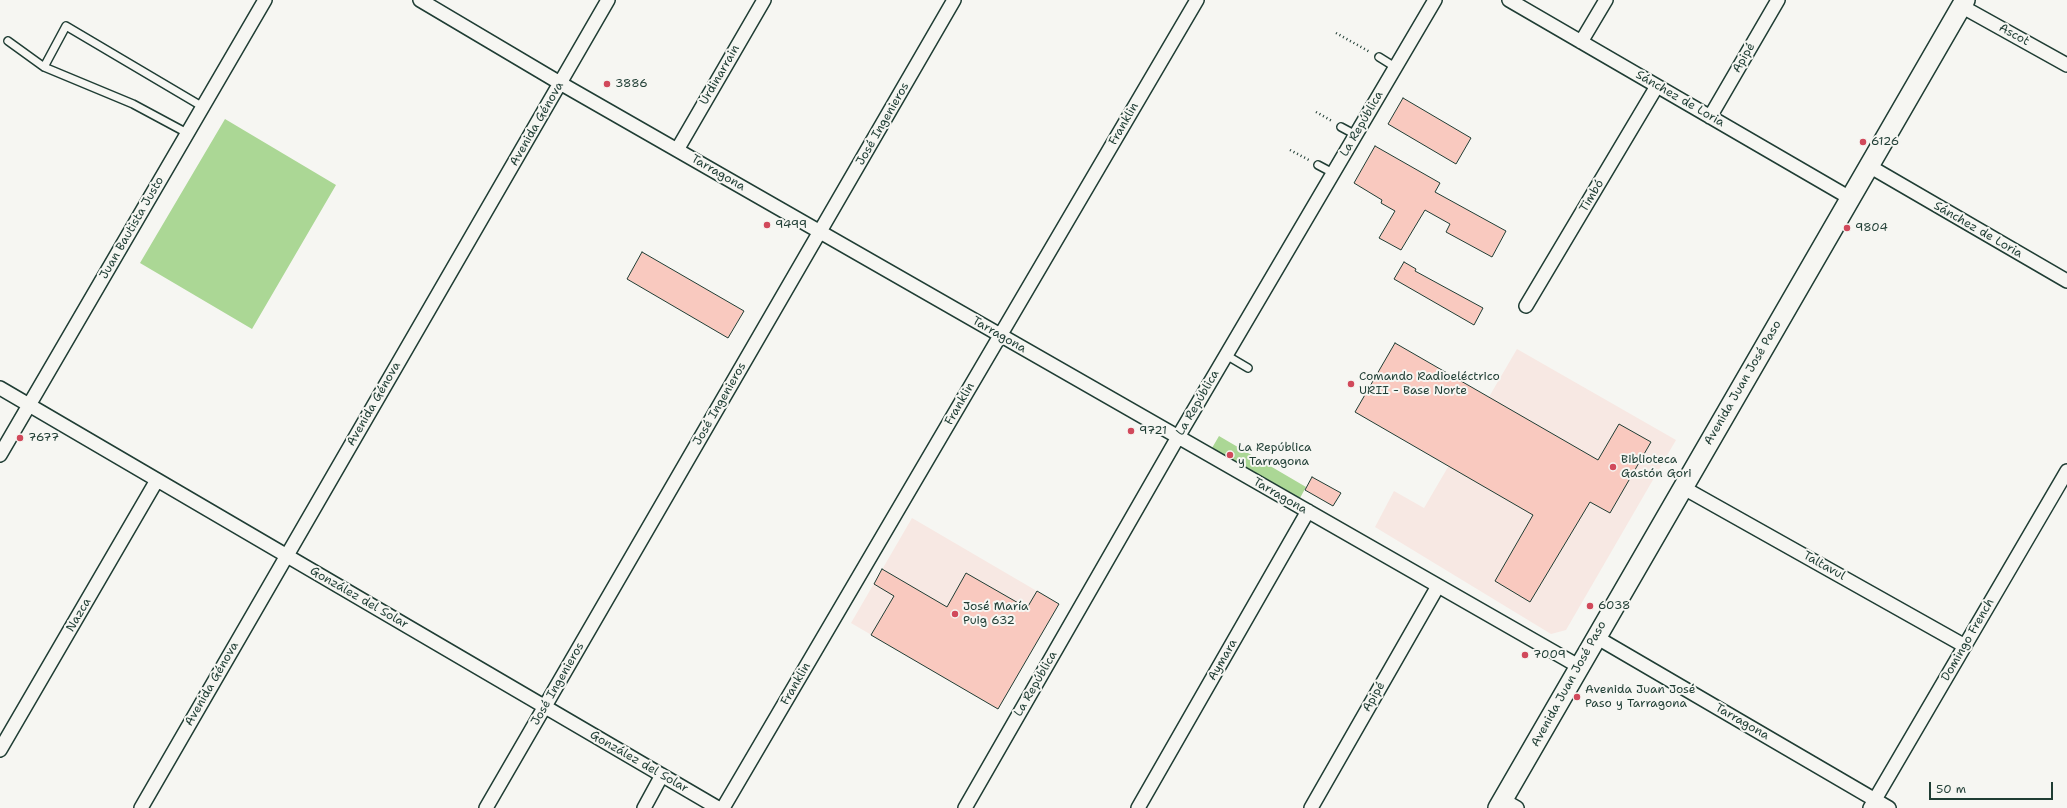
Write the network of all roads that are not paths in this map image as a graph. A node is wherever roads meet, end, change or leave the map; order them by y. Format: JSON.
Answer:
{"nodes":[{"id":1,"x":265,"y":0,"type":"edge"},
{"id":2,"x":420,"y":0,"type":"edge"},
{"id":3,"x":608,"y":0,"type":"edge"},
{"id":4,"x":764,"y":0,"type":"edge"},
{"id":5,"x":954,"y":0,"type":"edge"},
{"id":6,"x":1197,"y":0,"type":"edge"},
{"id":7,"x":1435,"y":0,"type":"edge"},
{"id":8,"x":1509,"y":0,"type":"edge"},
{"id":9,"x":1606,"y":0,"type":"edge"},
{"id":10,"x":1778,"y":0,"type":"edge"},
{"id":11,"x":1963,"y":3,"type":"edge"},
{"id":12,"x":8,"y":41,"type":"dead end"},
{"id":13,"x":1581,"y":42,"type":"junction"},
{"id":14,"x":1379,"y":58,"type":"road end"},
{"id":15,"x":2067,"y":65,"type":"edge"},
{"id":16,"x":44,"y":67,"type":"junction"},
{"id":17,"x":1395,"y":67,"type":"junction"},
{"id":18,"x":560,"y":83,"type":"junction"},
{"id":19,"x":1658,"y":86,"type":"junction"},
{"id":20,"x":203,"y":107,"type":"junction"},
{"id":21,"x":1710,"y":117,"type":"junction"},
{"id":22,"x":1342,"y":126,"type":"road end"},
{"id":23,"x":187,"y":133,"type":"junction"},
{"id":24,"x":1356,"y":135,"type":"junction"},
{"id":25,"x":676,"y":150,"type":"junction"},
{"id":26,"x":1318,"y":165,"type":"road end"},
{"id":27,"x":1869,"y":166,"type":"junction"},
{"id":28,"x":1333,"y":173,"type":"junction"},
{"id":29,"x":1850,"y":198,"type":"junction"},
{"id":30,"x":820,"y":232,"type":"junction"},
{"id":31,"x":2067,"y":281,"type":"edge"},
{"id":32,"x":1526,"y":306,"type":"dead end"},
{"id":33,"x":1000,"y":335,"type":"junction"},
{"id":34,"x":1226,"y":355,"type":"junction"},
{"id":35,"x":1248,"y":368,"type":"dead end"},
{"id":36,"x":0,"y":388,"type":"edge"},
{"id":37,"x":29,"y":405,"type":"junction"},
{"id":38,"x":1178,"y":437,"type":"junction"},
{"id":39,"x":0,"y":455,"type":"edge"},
{"id":40,"x":2067,"y":471,"type":"edge"},
{"id":41,"x":157,"y":480,"type":"junction"},
{"id":42,"x":1682,"y":487,"type":"junction"},
{"id":43,"x":1308,"y":511,"type":"junction"},
{"id":44,"x":286,"y":556,"type":"junction"},
{"id":45,"x":1438,"y":586,"type":"junction"},
{"id":46,"x":1596,"y":637,"type":"junction"},
{"id":47,"x":1965,"y":646,"type":"junction"},
{"id":48,"x":1580,"y":667,"type":"junction"},
{"id":49,"x":545,"y":707,"type":"junction"},
{"id":50,"x":0,"y":750,"type":"edge"},
{"id":51,"x":662,"y":775,"type":"junction"},
{"id":52,"x":1872,"y":804,"type":"edge"},
{"id":53,"x":1506,"y":805,"type":"edge"},
{"id":54,"x":141,"y":808,"type":"edge"},
{"id":55,"x":486,"y":808,"type":"edge"},
{"id":56,"x":644,"y":808,"type":"edge"},
{"id":57,"x":718,"y":808,"type":"edge"},
{"id":58,"x":723,"y":808,"type":"edge"},
{"id":59,"x":965,"y":808,"type":"edge"},
{"id":60,"x":1138,"y":808,"type":"edge"},
{"id":61,"x":1311,"y":808,"type":"edge"},
{"id":62,"x":1889,"y":808,"type":"edge"}],
"edges":[{"from":1,"to":20,"type":"street","name":"Juan Bautista Justo"},
{"from":2,"to":18,"type":"street","name":"Tarragona"},
{"from":3,"to":18,"type":"street","name":"Avenida Génova"},
{"from":4,"to":25,"type":"street","name":"Urdinarrain"},
{"from":5,"to":30,"type":"street","name":"José Ingenieros"},
{"from":6,"to":33,"type":"street","name":"Franklin"},
{"from":7,"to":17,"type":"street","name":"La República"},
{"from":8,"to":13,"type":"street","name":"Sánchez de Loria"},
{"from":9,"to":13,"type":"street"},
{"from":10,"to":21,"type":"street","name":"Apipé"},
{"from":11,"to":15,"type":"street","name":"Ascot"},
{"from":11,"to":27,"type":"main road","name":"Avenida Juan José Paso"},
{"from":12,"to":16,"type":"lane"},
{"from":13,"to":19,"type":"street","name":"Sánchez de Loria"},
{"from":14,"to":17,"type":"lane"},
{"from":16,"to":20,"type":"lane"},
{"from":16,"to":23,"type":"lane"},
{"from":17,"to":24,"type":"street","name":"La República"},
{"from":18,"to":25,"type":"street","name":"Tarragona"},
{"from":18,"to":44,"type":"street","name":"Avenida Génova"},
{"from":19,"to":21,"type":"street","name":"Sánchez de Loria"},
{"from":19,"to":32,"type":"street","name":"Timbó"},
{"from":20,"to":23,"type":"street","name":"Juan Bautista Justo"},
{"from":21,"to":29,"type":"street","name":"Sánchez de Loria"},
{"from":22,"to":24,"type":"lane"},
{"from":23,"to":37,"type":"street","name":"Juan Bautista Justo"},
{"from":24,"to":28,"type":"street","name":"La República"},
{"from":25,"to":30,"type":"street","name":"Tarragona"},
{"from":26,"to":28,"type":"lane"},
{"from":27,"to":29,"type":"main road","name":"Avenida Juan José Paso"},
{"from":27,"to":31,"type":"street","name":"Sánchez de Loria"},
{"from":28,"to":34,"type":"street","name":"La República"},
{"from":29,"to":42,"type":"main road","name":"Avenida Juan José Paso"},
{"from":30,"to":33,"type":"street","name":"Tarragona"},
{"from":30,"to":49,"type":"street","name":"José Ingenieros"},
{"from":33,"to":38,"type":"street","name":"Tarragona"},
{"from":33,"to":58,"type":"street","name":"Franklin"},
{"from":34,"to":35,"type":"lane"},
{"from":34,"to":38,"type":"street","name":"La República"},
{"from":36,"to":37,"type":"street","name":"González del Solar"},
{"from":37,"to":39,"type":"street","name":"Juan Bautista Justo"},
{"from":37,"to":41,"type":"street","name":"González del Solar"},
{"from":38,"to":43,"type":"street","name":"Tarragona"},
{"from":38,"to":59,"type":"street","name":"La República"},
{"from":40,"to":47,"type":"street","name":"Domingo French"},
{"from":41,"to":44,"type":"street","name":"González del Solar"},
{"from":41,"to":50,"type":"street","name":"Nazca"},
{"from":42,"to":46,"type":"main road","name":"Avenida Juan José Paso"},
{"from":42,"to":47,"type":"street","name":"Taltavul"},
{"from":43,"to":45,"type":"street","name":"Tarragona"},
{"from":43,"to":60,"type":"street","name":"Aymara"},
{"from":44,"to":49,"type":"street","name":"González del Solar"},
{"from":44,"to":54,"type":"street","name":"Avenida Génova"},
{"from":45,"to":48,"type":"street","name":"Tarragona"},
{"from":45,"to":61,"type":"street","name":"Apipé"},
{"from":46,"to":48,"type":"main road","name":"Avenida Juan José Paso"},
{"from":46,"to":52,"type":"street","name":"Tarragona"},
{"from":47,"to":52,"type":"street","name":"Domingo French"},
{"from":48,"to":53,"type":"main road","name":"Avenida Juan José Paso"},
{"from":49,"to":51,"type":"street","name":"González del Solar"},
{"from":49,"to":55,"type":"street","name":"José Ingenieros"},
{"from":51,"to":56,"type":"street"},
{"from":51,"to":57,"type":"street","name":"González del Solar"},
{"from":52,"to":62,"type":"street","name":"Tarragona"}]}
